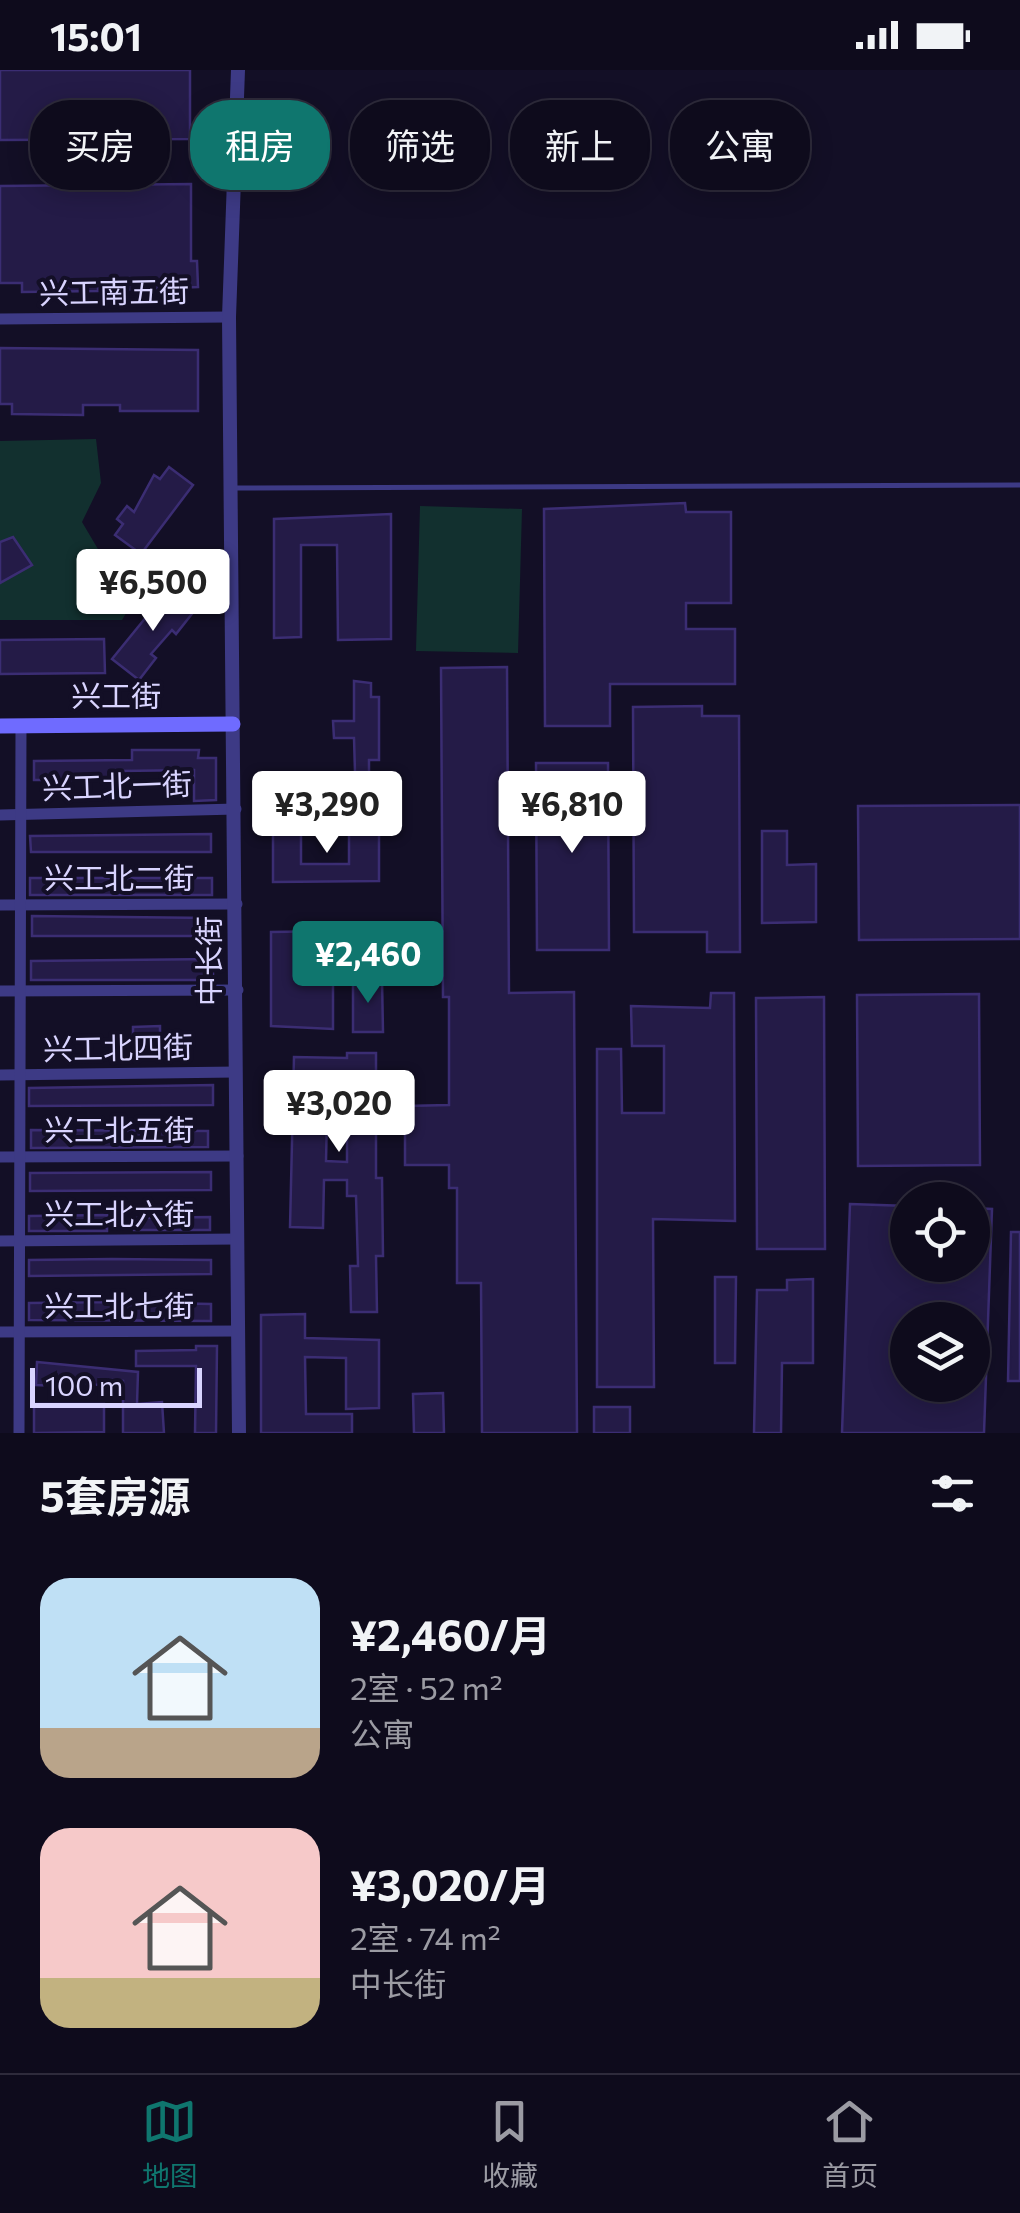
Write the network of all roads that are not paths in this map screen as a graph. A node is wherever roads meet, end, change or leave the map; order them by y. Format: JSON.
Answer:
{"nodes":[{"id":1,"x":238,"y":70,"type":"edge"},
{"id":2,"x":229,"y":317,"type":"junction"},
{"id":3,"x":0,"y":319,"type":"edge"},
{"id":4,"x":1020,"y":485,"type":"edge"},
{"id":5,"x":231,"y":488,"type":"junction"},
{"id":6,"x":233,"y":724,"type":"junction"},
{"id":7,"x":0,"y":726,"type":"edge"},
{"id":8,"x":21,"y":726,"type":"junction"},
{"id":9,"x":236,"y":808,"type":"junction"},
{"id":10,"x":0,"y":815,"type":"edge"},
{"id":11,"x":20,"y":815,"type":"junction"},
{"id":12,"x":237,"y":904,"type":"junction"},
{"id":13,"x":0,"y":905,"type":"edge"},
{"id":14,"x":20,"y":905,"type":"junction"},
{"id":15,"x":238,"y":990,"type":"junction"},
{"id":16,"x":0,"y":991,"type":"edge"},
{"id":17,"x":19,"y":991,"type":"junction"},
{"id":18,"x":236,"y":1072,"type":"junction"},
{"id":19,"x":0,"y":1076,"type":"edge"},
{"id":20,"x":19,"y":1076,"type":"junction"},
{"id":21,"x":238,"y":1156,"type":"junction"},
{"id":22,"x":0,"y":1157,"type":"edge"},
{"id":23,"x":19,"y":1157,"type":"junction"},
{"id":24,"x":238,"y":1240,"type":"junction"},
{"id":25,"x":0,"y":1241,"type":"edge"},
{"id":26,"x":19,"y":1241,"type":"junction"},
{"id":27,"x":0,"y":1332,"type":"edge"},
{"id":28,"x":19,"y":1332,"type":"junction"},
{"id":29,"x":239,"y":1332,"type":"junction"},
{"id":30,"x":19,"y":1433,"type":"edge"},
{"id":31,"x":239,"y":1433,"type":"edge"}],
"edges":[{"from":1,"to":2,"type":"street","name":"中长街"},
{"from":2,"to":3,"type":"street","name":"兴工南五街"},
{"from":2,"to":5,"type":"street","name":"中长街"},
{"from":4,"to":5,"type":"lane"},
{"from":5,"to":6,"type":"street","name":"中长街"},
{"from":6,"to":8,"type":"main road","name":"兴工街"},
{"from":6,"to":9,"type":"street","name":"中长街"},
{"from":7,"to":8,"type":"main road","name":"兴工街"},
{"from":8,"to":11,"type":"street"},
{"from":9,"to":11,"type":"street","name":"兴工北一街"},
{"from":9,"to":12,"type":"street","name":"中长街"},
{"from":10,"to":11,"type":"street","name":"兴工北一街"},
{"from":11,"to":14,"type":"street"},
{"from":12,"to":14,"type":"street","name":"兴工北二街"},
{"from":12,"to":15,"type":"street","name":"中长街"},
{"from":13,"to":14,"type":"street","name":"兴工北二街"},
{"from":14,"to":17,"type":"street"},
{"from":15,"to":17,"type":"street"},
{"from":15,"to":18,"type":"street","name":"中长街"},
{"from":16,"to":17,"type":"street"},
{"from":17,"to":20,"type":"street"},
{"from":18,"to":20,"type":"street","name":"兴工北四街"},
{"from":18,"to":21,"type":"street","name":"中长街"},
{"from":19,"to":20,"type":"street","name":"兴工北四街"},
{"from":20,"to":23,"type":"street"},
{"from":21,"to":23,"type":"street","name":"兴工北五街"},
{"from":21,"to":24,"type":"street","name":"中长街"},
{"from":22,"to":23,"type":"street","name":"兴工北五街"},
{"from":23,"to":26,"type":"street"},
{"from":24,"to":26,"type":"street","name":"兴工北六街"},
{"from":24,"to":29,"type":"street","name":"中长街"},
{"from":25,"to":26,"type":"street","name":"兴工北六街"},
{"from":26,"to":28,"type":"street"},
{"from":27,"to":28,"type":"street","name":"兴工北七街"},
{"from":28,"to":29,"type":"street","name":"兴工北七街"},
{"from":28,"to":30,"type":"street"},
{"from":29,"to":31,"type":"street","name":"中长街"}]}
